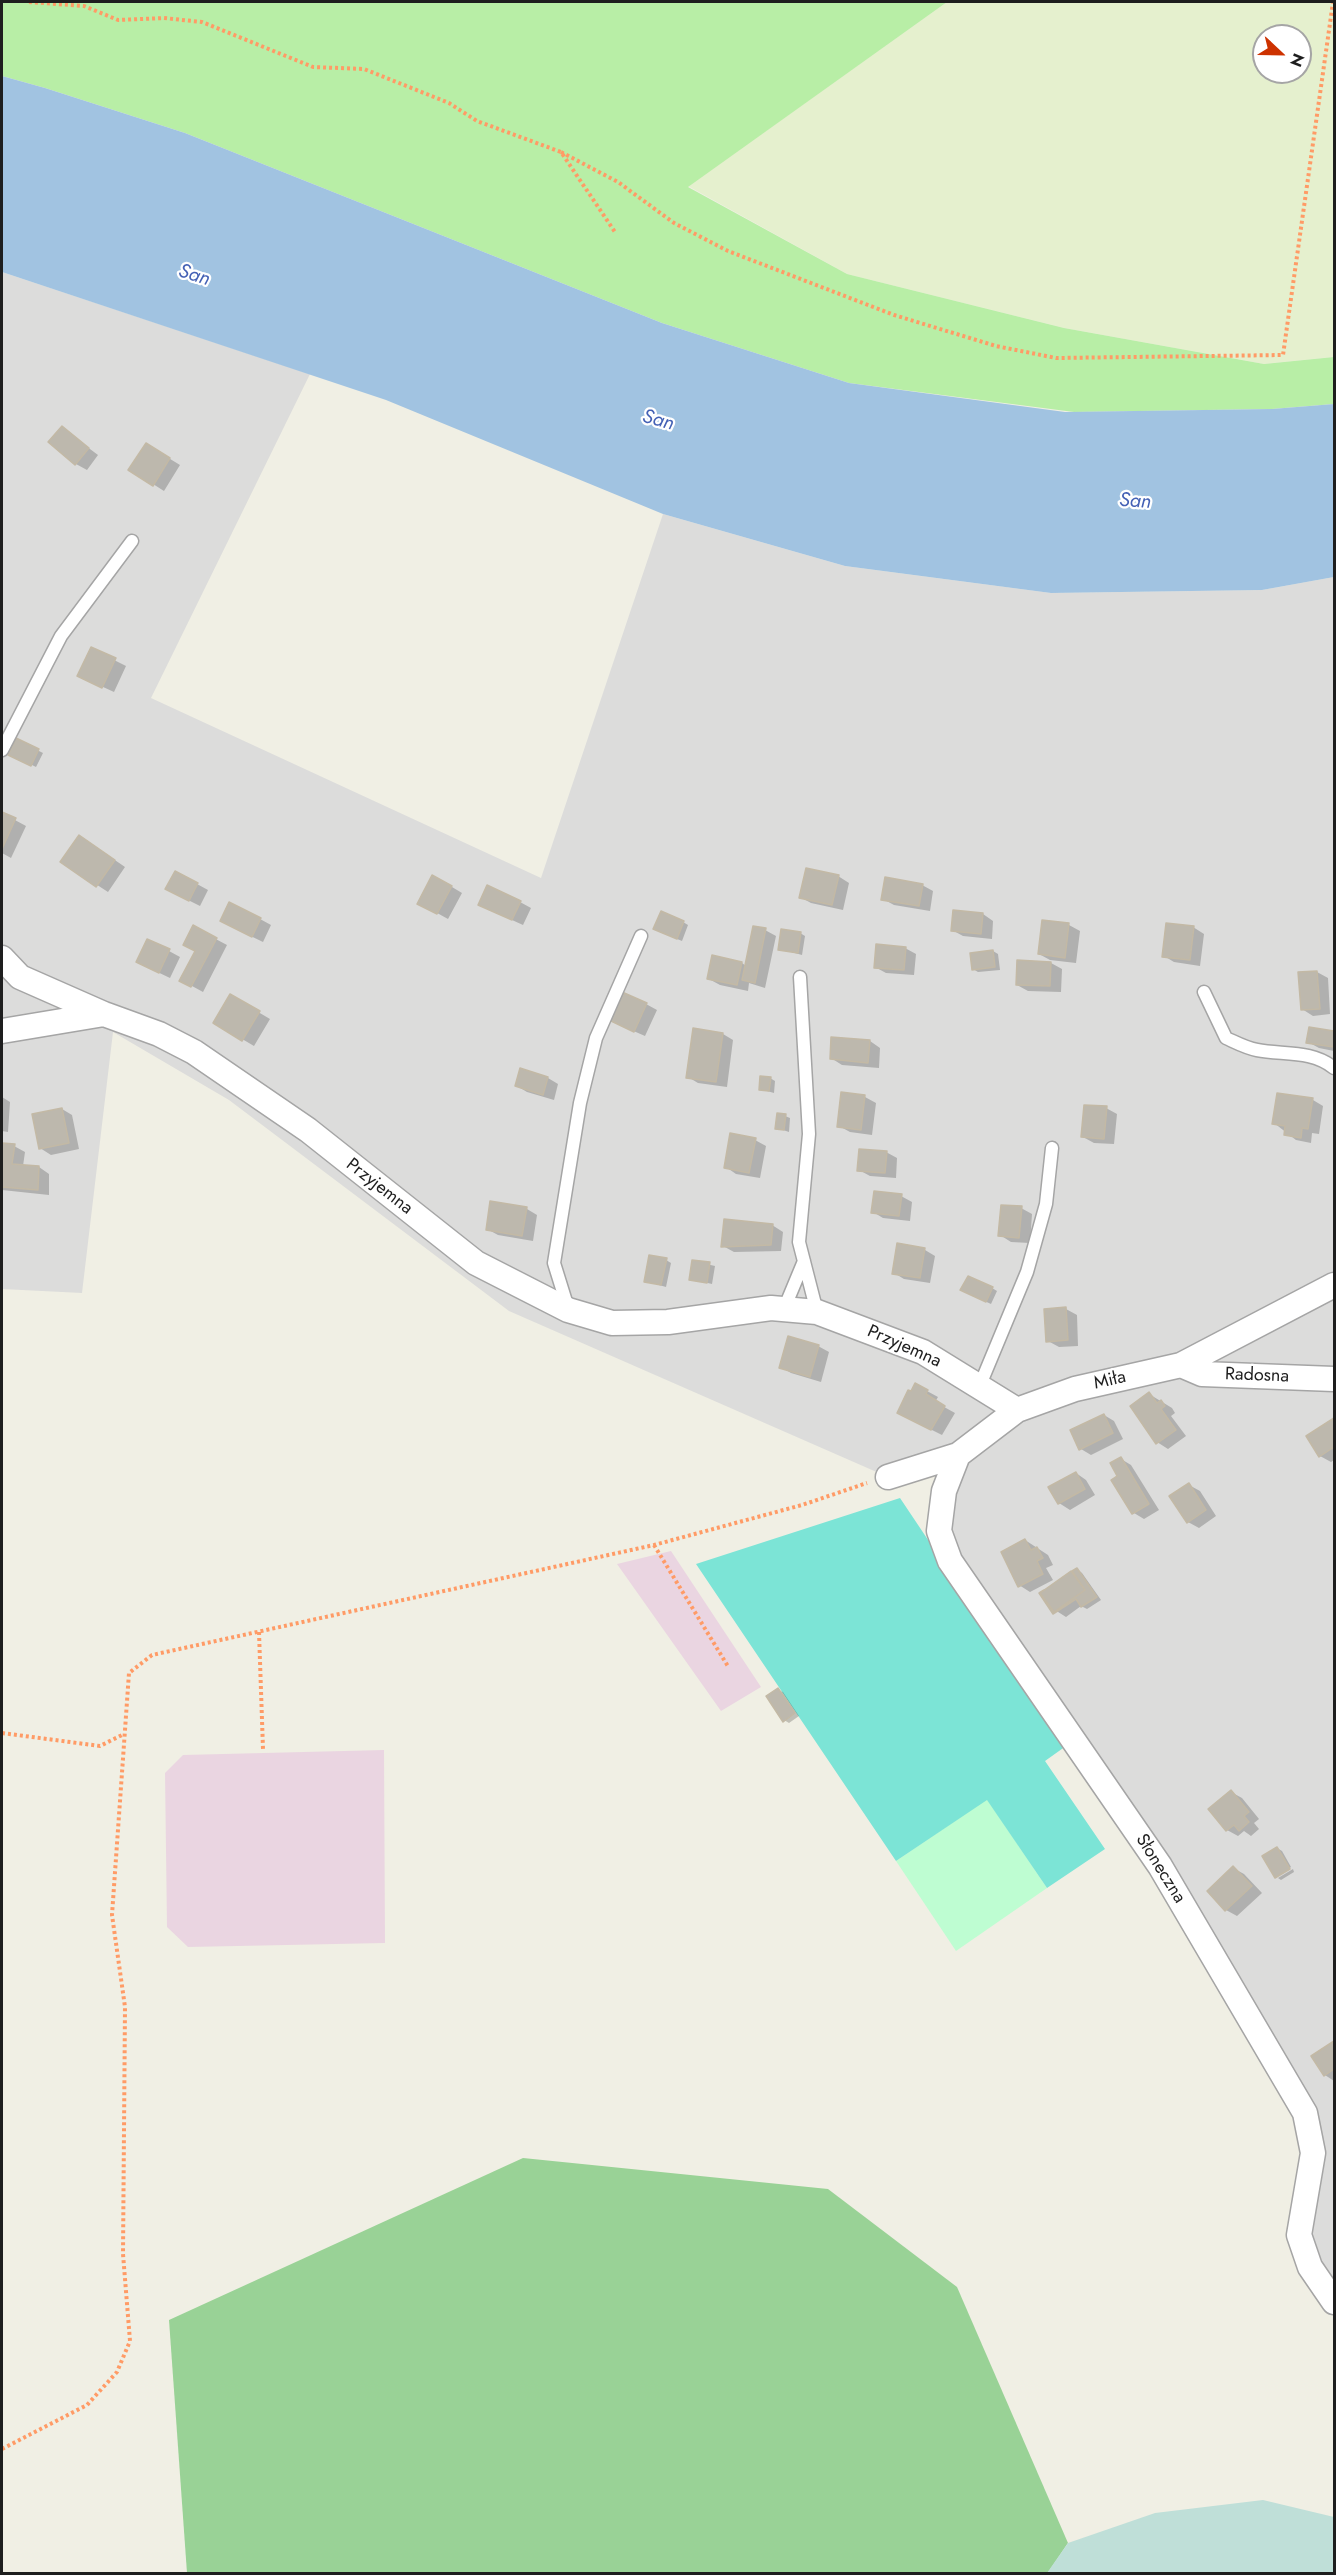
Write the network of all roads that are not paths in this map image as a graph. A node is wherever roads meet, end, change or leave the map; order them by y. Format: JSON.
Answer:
{"nodes":[{"id":1,"x":132,"y":541,"type":"dead end"},
{"id":2,"x":2,"y":750,"type":"edge"},
{"id":3,"x":641,"y":936,"type":"dead end"},
{"id":4,"x":2,"y":958,"type":"edge"},
{"id":5,"x":800,"y":977,"type":"dead end"},
{"id":6,"x":1204,"y":992,"type":"dead end"},
{"id":7,"x":104,"y":1014,"type":"junction"},
{"id":8,"x":2,"y":1031,"type":"edge"},
{"id":9,"x":1335,"y":1068,"type":"edge"},
{"id":10,"x":1052,"y":1148,"type":"dead end"},
{"id":11,"x":804,"y":1261,"type":"junction"},
{"id":12,"x":1335,"y":1284,"type":"edge"},
{"id":13,"x":784,"y":1309,"type":"junction"},
{"id":14,"x":568,"y":1310,"type":"junction"},
{"id":15,"x":817,"y":1312,"type":"junction"},
{"id":16,"x":1181,"y":1365,"type":"junction"},
{"id":17,"x":1335,"y":1380,"type":"edge"},
{"id":18,"x":980,"y":1385,"type":"junction"},
{"id":19,"x":1017,"y":1410,"type":"junction"},
{"id":20,"x":958,"y":1455,"type":"junction"},
{"id":21,"x":888,"y":1477,"type":"road end"},
{"id":22,"x":1335,"y":2302,"type":"edge"}],
"edges":[{"from":1,"to":2,"type":"lane"},
{"from":3,"to":14,"type":"lane"},
{"from":4,"to":7,"type":"street","name":"Przyjemna"},
{"from":5,"to":11,"type":"lane"},
{"from":6,"to":9,"type":"lane"},
{"from":7,"to":8,"type":"street"},
{"from":7,"to":14,"type":"street","name":"Przyjemna"},
{"from":10,"to":18,"type":"lane"},
{"from":11,"to":13,"type":"lane"},
{"from":11,"to":15,"type":"lane"},
{"from":12,"to":16,"type":"street","name":"Miła"},
{"from":13,"to":14,"type":"street","name":"Przyjemna"},
{"from":13,"to":15,"type":"street","name":"Przyjemna"},
{"from":15,"to":18,"type":"street","name":"Przyjemna"},
{"from":16,"to":17,"type":"street","name":"Radosna"},
{"from":16,"to":19,"type":"street","name":"Miła"},
{"from":18,"to":19,"type":"street","name":"Przyjemna"},
{"from":19,"to":20,"type":"street","name":"Miła"},
{"from":20,"to":21,"type":"street","name":"Miła"},
{"from":20,"to":22,"type":"street","name":"Słoneczna"}]}
